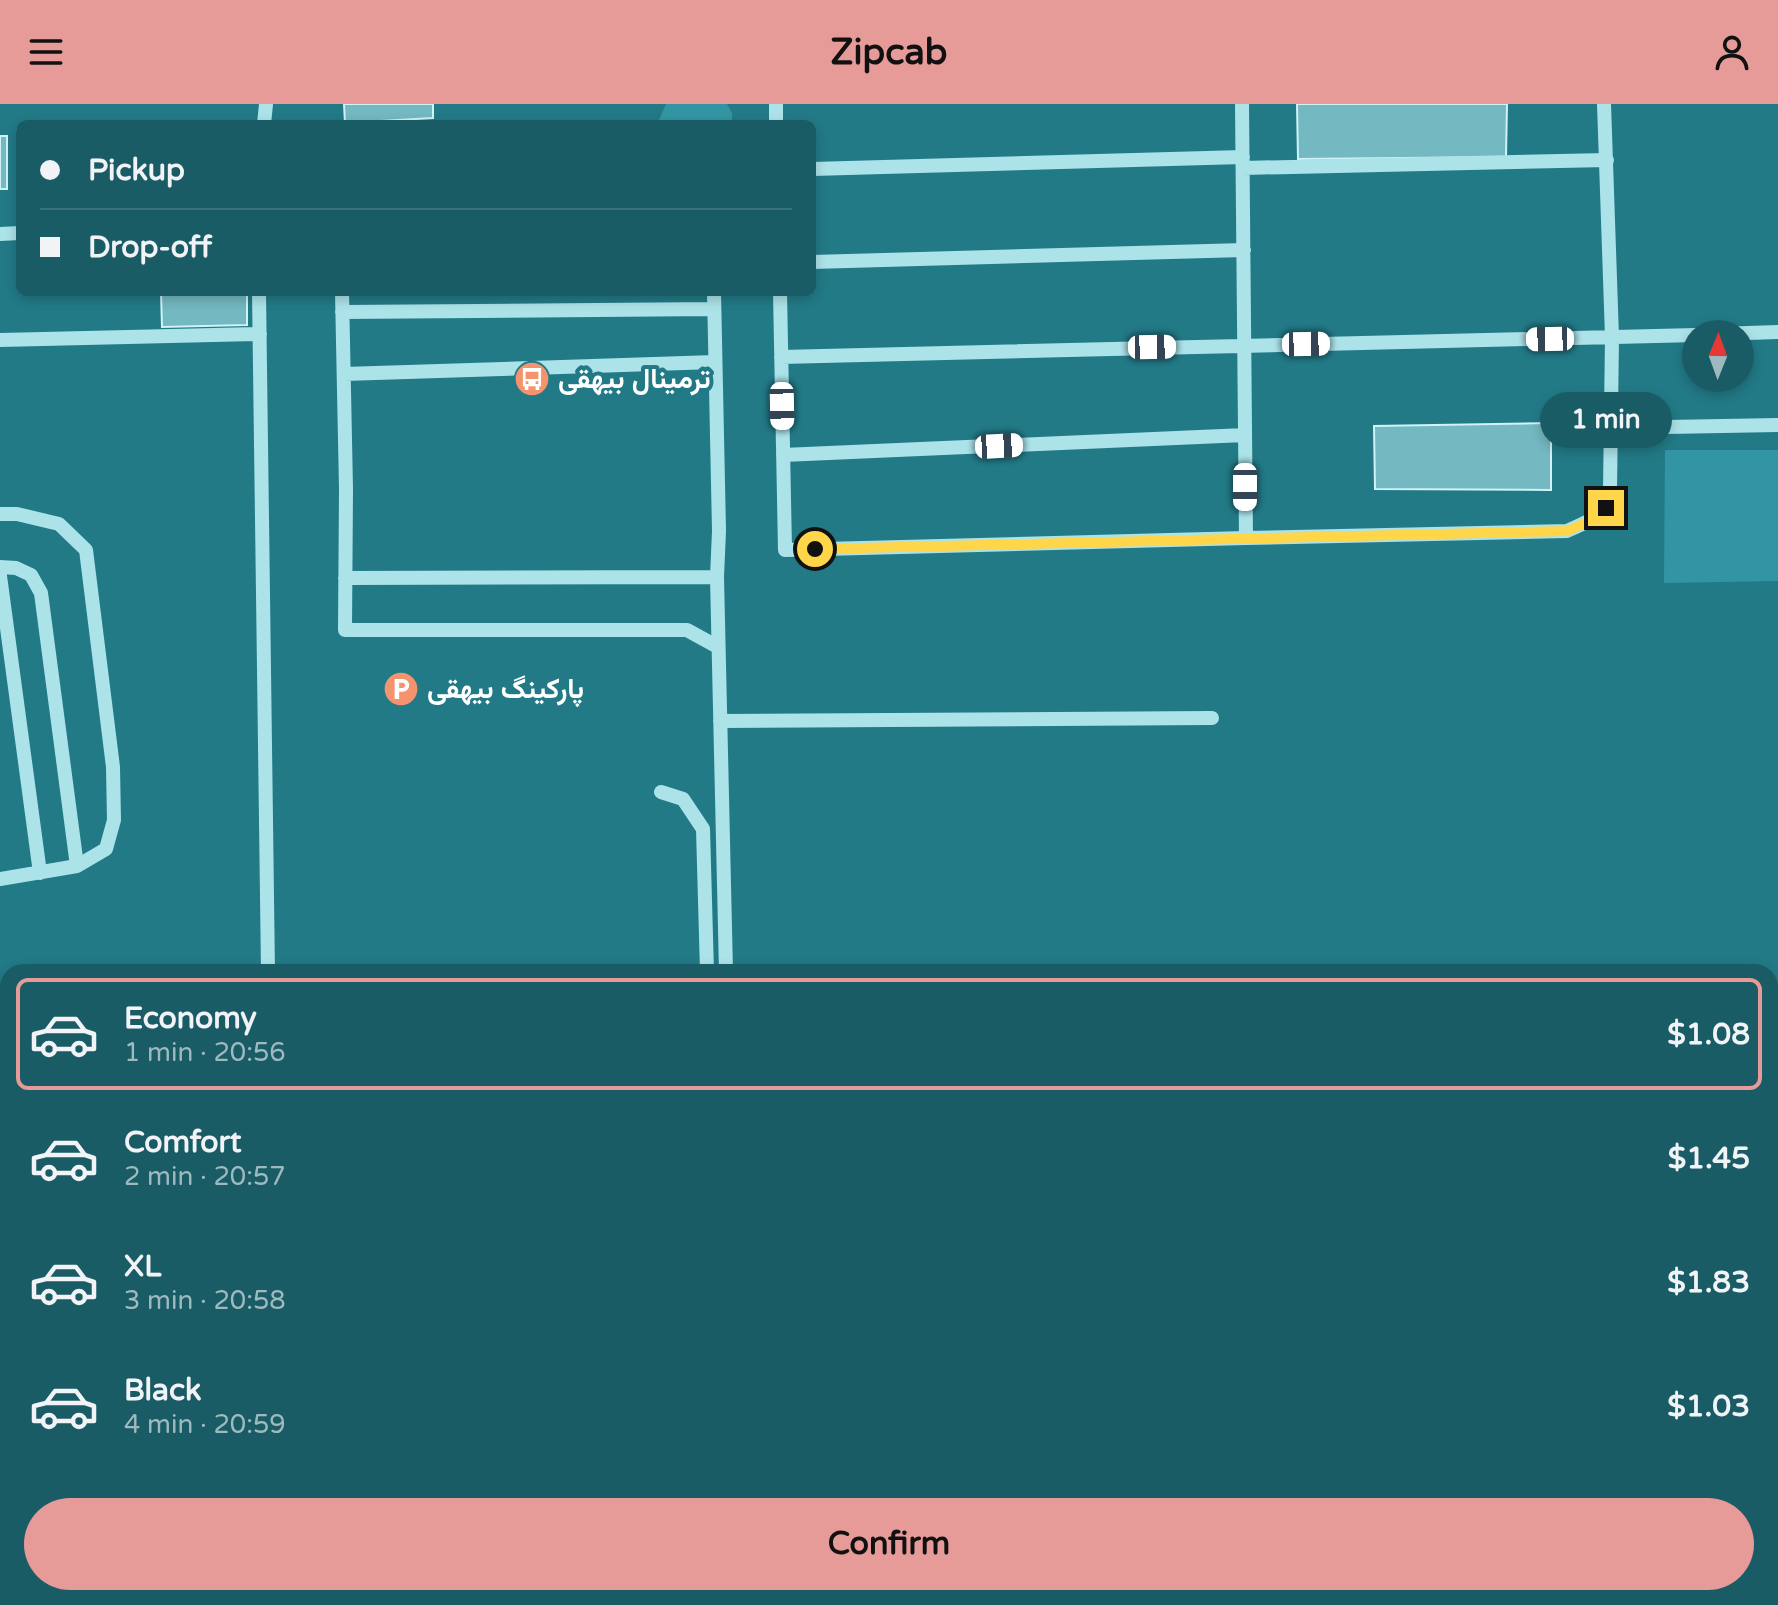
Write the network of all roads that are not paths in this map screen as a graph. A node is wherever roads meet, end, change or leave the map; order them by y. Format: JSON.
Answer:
{"nodes":[{"id":1,"x":1242,"y":104,"type":"edge"},
{"id":2,"x":1604,"y":104,"type":"edge"},
{"id":3,"x":1607,"y":160,"type":"junction"},
{"id":4,"x":1243,"y":163,"type":"junction"},
{"id":5,"x":816,"y":169,"type":"edge"},
{"id":6,"x":1244,"y":250,"type":"junction"},
{"id":7,"x":816,"y":262,"type":"edge"},
{"id":8,"x":259,"y":296,"type":"edge"},
{"id":9,"x":342,"y":296,"type":"edge"},
{"id":10,"x":714,"y":296,"type":"edge"},
{"id":11,"x":780,"y":296,"type":"edge"},
{"id":12,"x":714,"y":309,"type":"junction"},
{"id":13,"x":342,"y":312,"type":"junction"},
{"id":14,"x":1778,"y":332,"type":"edge"},
{"id":15,"x":1754,"y":333,"type":"edge"},
{"id":16,"x":260,"y":334,"type":"junction"},
{"id":17,"x":1682,"y":335,"type":"edge"},
{"id":18,"x":1612,"y":337,"type":"junction"},
{"id":19,"x":0,"y":340,"type":"edge"},
{"id":20,"x":1244,"y":345,"type":"junction"},
{"id":21,"x":781,"y":357,"type":"junction"},
{"id":22,"x":715,"y":362,"type":"junction"},
{"id":23,"x":344,"y":374,"type":"junction"},
{"id":24,"x":1778,"y":425,"type":"edge"},
{"id":25,"x":1611,"y":428,"type":"junction"},
{"id":26,"x":1245,"y":435,"type":"junction"},
{"id":27,"x":783,"y":455,"type":"junction"},
{"id":28,"x":0,"y":514,"type":"edge"},
{"id":29,"x":1246,"y":538,"type":"junction"},
{"id":30,"x":0,"y":567,"type":"edge"},
{"id":31,"x":0,"y":576,"type":"edge"},
{"id":32,"x":717,"y":577,"type":"junction"},
{"id":33,"x":345,"y":578,"type":"junction"},
{"id":34,"x":718,"y":647,"type":"junction"},
{"id":35,"x":1212,"y":718,"type":"dead end"},
{"id":36,"x":720,"y":721,"type":"junction"},
{"id":37,"x":661,"y":792,"type":"dead end"},
{"id":38,"x":77,"y":866,"type":"junction"},
{"id":39,"x":40,"y":873,"type":"junction"},
{"id":40,"x":0,"y":879,"type":"edge"},
{"id":41,"x":268,"y":964,"type":"edge"},
{"id":42,"x":707,"y":964,"type":"edge"},
{"id":43,"x":726,"y":964,"type":"edge"}],
"edges":[{"from":1,"to":4,"type":"lane"},
{"from":2,"to":3,"type":"lane"},
{"from":3,"to":4,"type":"lane"},
{"from":3,"to":18,"type":"lane"},
{"from":4,"to":5,"type":"lane"},
{"from":4,"to":6,"type":"lane"},
{"from":6,"to":7,"type":"lane"},
{"from":6,"to":20,"type":"lane"},
{"from":8,"to":16,"type":"lane"},
{"from":9,"to":13,"type":"lane"},
{"from":10,"to":12,"type":"lane"},
{"from":11,"to":21,"type":"lane"},
{"from":12,"to":13,"type":"lane"},
{"from":12,"to":22,"type":"lane"},
{"from":13,"to":23,"type":"lane"},
{"from":14,"to":15,"type":"lane"},
{"from":16,"to":19,"type":"lane"},
{"from":16,"to":41,"type":"lane"},
{"from":17,"to":18,"type":"lane"},
{"from":18,"to":20,"type":"lane"},
{"from":18,"to":25,"type":"lane"},
{"from":20,"to":21,"type":"lane"},
{"from":20,"to":26,"type":"lane"},
{"from":21,"to":27,"type":"lane"},
{"from":22,"to":23,"type":"lane"},
{"from":22,"to":32,"type":"lane"},
{"from":23,"to":33,"type":"lane"},
{"from":24,"to":25,"type":"lane"},
{"from":25,"to":29,"type":"lane"},
{"from":26,"to":27,"type":"lane"},
{"from":26,"to":29,"type":"lane"},
{"from":27,"to":29,"type":"lane"},
{"from":28,"to":38,"type":"lane"},
{"from":30,"to":38,"type":"lane"},
{"from":31,"to":39,"type":"lane"},
{"from":32,"to":33,"type":"lane"},
{"from":32,"to":34,"type":"lane"},
{"from":33,"to":34,"type":"lane"},
{"from":34,"to":36,"type":"lane"},
{"from":35,"to":36,"type":"lane"},
{"from":36,"to":43,"type":"lane"},
{"from":37,"to":42,"type":"lane"},
{"from":38,"to":39,"type":"lane"},
{"from":39,"to":40,"type":"lane"}]}
